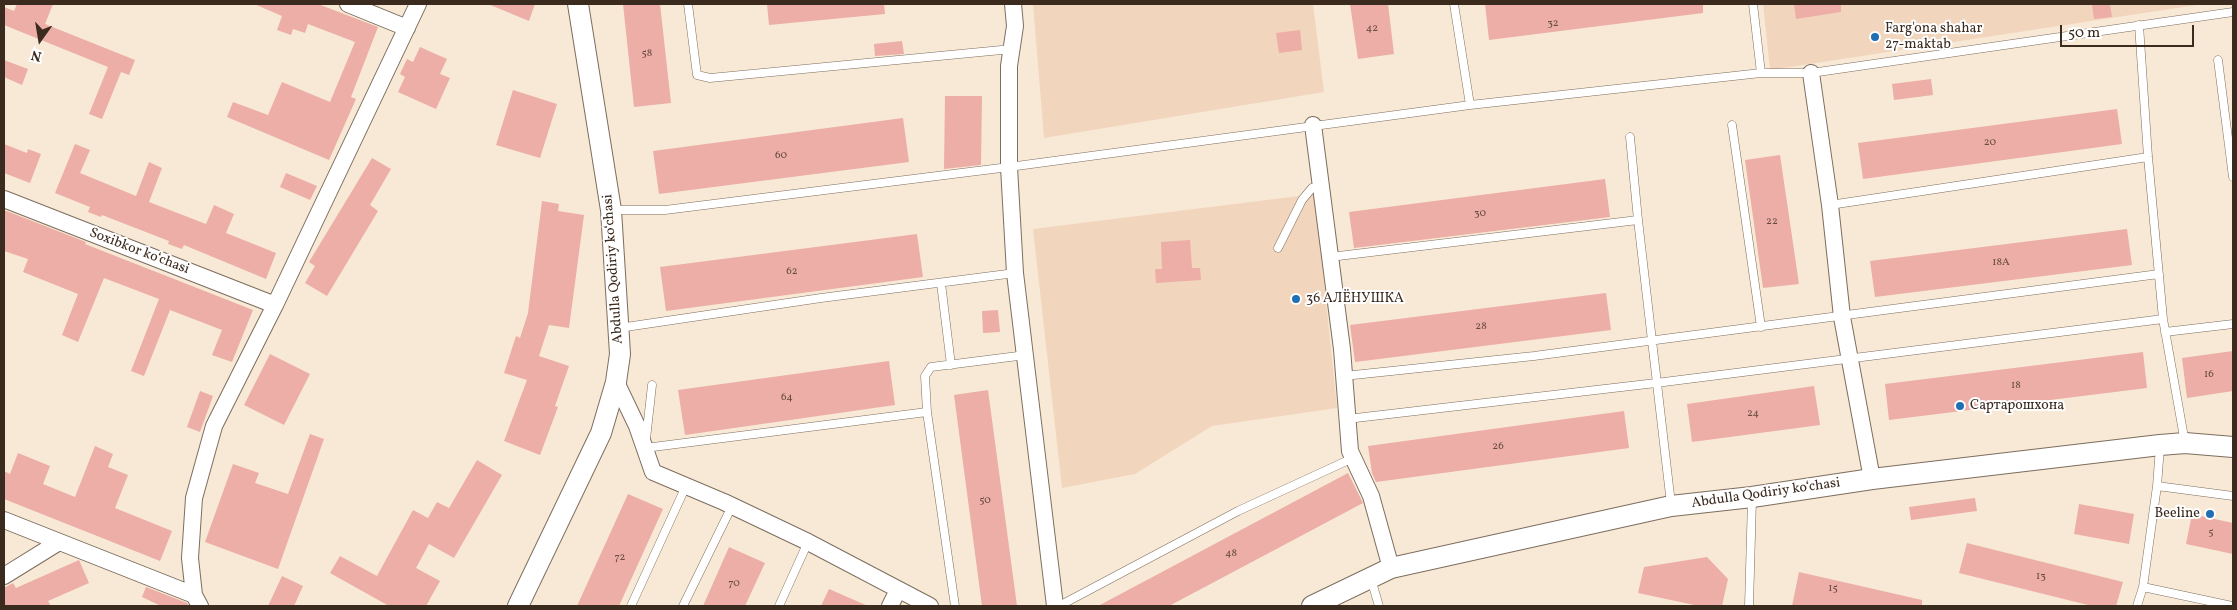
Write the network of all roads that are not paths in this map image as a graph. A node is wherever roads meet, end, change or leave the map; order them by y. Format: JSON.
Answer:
{"nodes":[{"id":1,"x":348,"y":4,"type":"edge"},
{"id":2,"x":418,"y":4,"type":"edge"},
{"id":3,"x":578,"y":4,"type":"edge"},
{"id":4,"x":688,"y":4,"type":"edge"},
{"id":5,"x":1013,"y":4,"type":"edge"},
{"id":6,"x":1454,"y":4,"type":"edge"},
{"id":7,"x":1753,"y":4,"type":"edge"},
{"id":8,"x":2233,"y":12,"type":"edge"},
{"id":9,"x":2139,"y":25,"type":"junction"},
{"id":10,"x":407,"y":28,"type":"junction"},
{"id":11,"x":1012,"y":49,"type":"junction"},
{"id":12,"x":2218,"y":60,"type":"dead end"},
{"id":13,"x":1761,"y":72,"type":"junction"},
{"id":14,"x":1811,"y":73,"type":"junction"},
{"id":15,"x":1470,"y":105,"type":"junction"},
{"id":16,"x":1313,"y":125,"type":"junction"},
{"id":17,"x":1732,"y":125,"type":"dead end"},
{"id":18,"x":1630,"y":137,"type":"dead end"},
{"id":19,"x":2148,"y":157,"type":"junction"},
{"id":20,"x":1009,"y":167,"type":"junction"},
{"id":21,"x":2233,"y":177,"type":"edge"},
{"id":22,"x":1321,"y":186,"type":"junction"},
{"id":23,"x":4,"y":200,"type":"edge"},
{"id":24,"x":1830,"y":204,"type":"junction"},
{"id":25,"x":611,"y":210,"type":"junction"},
{"id":26,"x":1638,"y":220,"type":"junction"},
{"id":27,"x":1278,"y":248,"type":"dead end"},
{"id":28,"x":1330,"y":257,"type":"junction"},
{"id":29,"x":1015,"y":273,"type":"junction"},
{"id":30,"x":2159,"y":274,"type":"junction"},
{"id":31,"x":941,"y":283,"type":"junction"},
{"id":32,"x":275,"y":305,"type":"junction"},
{"id":33,"x":1842,"y":317,"type":"junction"},
{"id":34,"x":2163,"y":319,"type":"junction"},
{"id":35,"x":2233,"y":324,"type":"edge"},
{"id":36,"x":1761,"y":327,"type":"junction"},
{"id":37,"x":619,"y":328,"type":"junction"},
{"id":38,"x":2165,"y":332,"type":"junction"},
{"id":39,"x":1651,"y":341,"type":"junction"},
{"id":40,"x":1026,"y":355,"type":"junction"},
{"id":41,"x":1850,"y":358,"type":"junction"},
{"id":42,"x":951,"y":365,"type":"junction"},
{"id":43,"x":1344,"y":376,"type":"junction"},
{"id":44,"x":616,"y":382,"type":"junction"},
{"id":45,"x":1656,"y":383,"type":"junction"},
{"id":46,"x":652,"y":385,"type":"dead end"},
{"id":47,"x":926,"y":412,"type":"junction"},
{"id":48,"x":1347,"y":419,"type":"junction"},
{"id":49,"x":2185,"y":443,"type":"junction"},
{"id":50,"x":2160,"y":445,"type":"junction"},
{"id":51,"x":2233,"y":447,"type":"edge"},
{"id":52,"x":645,"y":448,"type":"junction"},
{"id":53,"x":1353,"y":458,"type":"junction"},
{"id":54,"x":1872,"y":479,"type":"junction"},
{"id":55,"x":686,"y":486,"type":"junction"},
{"id":56,"x":2157,"y":486,"type":"junction"},
{"id":57,"x":2233,"y":496,"type":"edge"},
{"id":58,"x":1752,"y":497,"type":"junction"},
{"id":59,"x":732,"y":506,"type":"junction"},
{"id":60,"x":1671,"y":506,"type":"junction"},
{"id":61,"x":4,"y":520,"type":"edge"},
{"id":62,"x":59,"y":542,"type":"junction"},
{"id":63,"x":808,"y":542,"type":"junction"},
{"id":64,"x":1391,"y":568,"type":"junction"},
{"id":65,"x":4,"y":576,"type":"edge"},
{"id":66,"x":1371,"y":577,"type":"junction"},
{"id":67,"x":2142,"y":588,"type":"junction"},
{"id":68,"x":898,"y":590,"type":"junction"},
{"id":69,"x":197,"y":600,"type":"edge"},
{"id":70,"x":518,"y":606,"type":"edge"},
{"id":71,"x":632,"y":606,"type":"edge"},
{"id":72,"x":683,"y":606,"type":"edge"},
{"id":73,"x":779,"y":606,"type":"edge"},
{"id":74,"x":890,"y":606,"type":"edge"},
{"id":75,"x":930,"y":606,"type":"edge"},
{"id":76,"x":955,"y":606,"type":"edge"},
{"id":77,"x":1055,"y":606,"type":"edge"},
{"id":78,"x":1059,"y":606,"type":"edge"},
{"id":79,"x":1312,"y":606,"type":"edge"},
{"id":80,"x":1379,"y":606,"type":"edge"},
{"id":81,"x":1749,"y":606,"type":"edge"},
{"id":82,"x":2137,"y":606,"type":"edge"},
{"id":83,"x":2232,"y":606,"type":"edge"}],
"edges":[{"from":1,"to":10,"type":"street"},
{"from":2,"to":10,"type":"street"},
{"from":3,"to":25,"type":"street","name":"Abdulla Qodiriy koʻchasi"},
{"from":4,"to":11,"type":"lane"},
{"from":5,"to":11,"type":"street"},
{"from":6,"to":15,"type":"lane"},
{"from":7,"to":13,"type":"lane"},
{"from":8,"to":9,"type":"lane"},
{"from":9,"to":14,"type":"lane"},
{"from":9,"to":19,"type":"lane"},
{"from":10,"to":32,"type":"street"},
{"from":11,"to":20,"type":"street"},
{"from":12,"to":21,"type":"lane"},
{"from":13,"to":14,"type":"lane"},
{"from":13,"to":15,"type":"lane"},
{"from":14,"to":24,"type":"street"},
{"from":15,"to":16,"type":"lane"},
{"from":16,"to":20,"type":"lane"},
{"from":16,"to":22,"type":"street"},
{"from":17,"to":36,"type":"lane"},
{"from":18,"to":26,"type":"lane"},
{"from":19,"to":24,"type":"lane"},
{"from":19,"to":30,"type":"lane"},
{"from":20,"to":25,"type":"lane"},
{"from":20,"to":29,"type":"street"},
{"from":22,"to":27,"type":"lane"},
{"from":22,"to":28,"type":"street"},
{"from":23,"to":32,"type":"street","name":"Soxibkor koʻchasi"},
{"from":24,"to":33,"type":"street"},
{"from":25,"to":37,"type":"street","name":"Abdulla Qodiriy koʻchasi"},
{"from":26,"to":28,"type":"lane"},
{"from":26,"to":39,"type":"lane"},
{"from":28,"to":43,"type":"street"},
{"from":29,"to":31,"type":"lane"},
{"from":29,"to":40,"type":"street"},
{"from":30,"to":33,"type":"lane"},
{"from":30,"to":34,"type":"lane"},
{"from":31,"to":37,"type":"lane"},
{"from":31,"to":42,"type":"lane"},
{"from":32,"to":69,"type":"street"},
{"from":33,"to":36,"type":"lane"},
{"from":33,"to":41,"type":"street"},
{"from":34,"to":38,"type":"lane"},
{"from":34,"to":41,"type":"lane"},
{"from":35,"to":38,"type":"lane"},
{"from":36,"to":39,"type":"lane"},
{"from":37,"to":44,"type":"street","name":"Abdulla Qodiriy koʻchasi"},
{"from":38,"to":49,"type":"lane"},
{"from":39,"to":43,"type":"lane"},
{"from":39,"to":45,"type":"lane"},
{"from":40,"to":42,"type":"lane"},
{"from":40,"to":77,"type":"street"},
{"from":41,"to":45,"type":"lane"},
{"from":41,"to":54,"type":"street"},
{"from":42,"to":47,"type":"lane"},
{"from":43,"to":48,"type":"street"},
{"from":44,"to":52,"type":"street"},
{"from":44,"to":70,"type":"street","name":"Abdulla Qodiriy koʻchasi"},
{"from":45,"to":48,"type":"lane"},
{"from":45,"to":60,"type":"lane"},
{"from":46,"to":52,"type":"lane"},
{"from":47,"to":52,"type":"lane"},
{"from":47,"to":76,"type":"lane"},
{"from":48,"to":53,"type":"street"},
{"from":49,"to":50,"type":"street","name":"Abdulla Qodiriy koʻchasi"},
{"from":49,"to":51,"type":"street","name":"Abdulla Qodiriy koʻchasi"},
{"from":50,"to":54,"type":"street","name":"Abdulla Qodiriy koʻchasi"},
{"from":50,"to":56,"type":"lane"},
{"from":52,"to":55,"type":"street"},
{"from":53,"to":64,"type":"street"},
{"from":53,"to":78,"type":"lane"},
{"from":54,"to":58,"type":"street","name":"Abdulla Qodiriy koʻchasi"},
{"from":55,"to":59,"type":"street"},
{"from":55,"to":71,"type":"lane"},
{"from":56,"to":57,"type":"lane"},
{"from":56,"to":67,"type":"lane"},
{"from":58,"to":60,"type":"street","name":"Abdulla Qodiriy koʻchasi"},
{"from":58,"to":81,"type":"lane"},
{"from":59,"to":63,"type":"street"},
{"from":59,"to":72,"type":"lane"},
{"from":60,"to":64,"type":"street","name":"Abdulla Qodiriy koʻchasi"},
{"from":61,"to":62,"type":"street"},
{"from":62,"to":65,"type":"street"},
{"from":62,"to":69,"type":"street"},
{"from":63,"to":68,"type":"street"},
{"from":63,"to":73,"type":"lane"},
{"from":64,"to":66,"type":"street","name":"Abdulla Qodiriy koʻchasi"},
{"from":66,"to":79,"type":"street","name":"Abdulla Qodiriy koʻchasi"},
{"from":66,"to":80,"type":"lane"},
{"from":67,"to":82,"type":"lane"},
{"from":67,"to":83,"type":"lane"},
{"from":68,"to":74,"type":"street"},
{"from":68,"to":75,"type":"street"}]}
